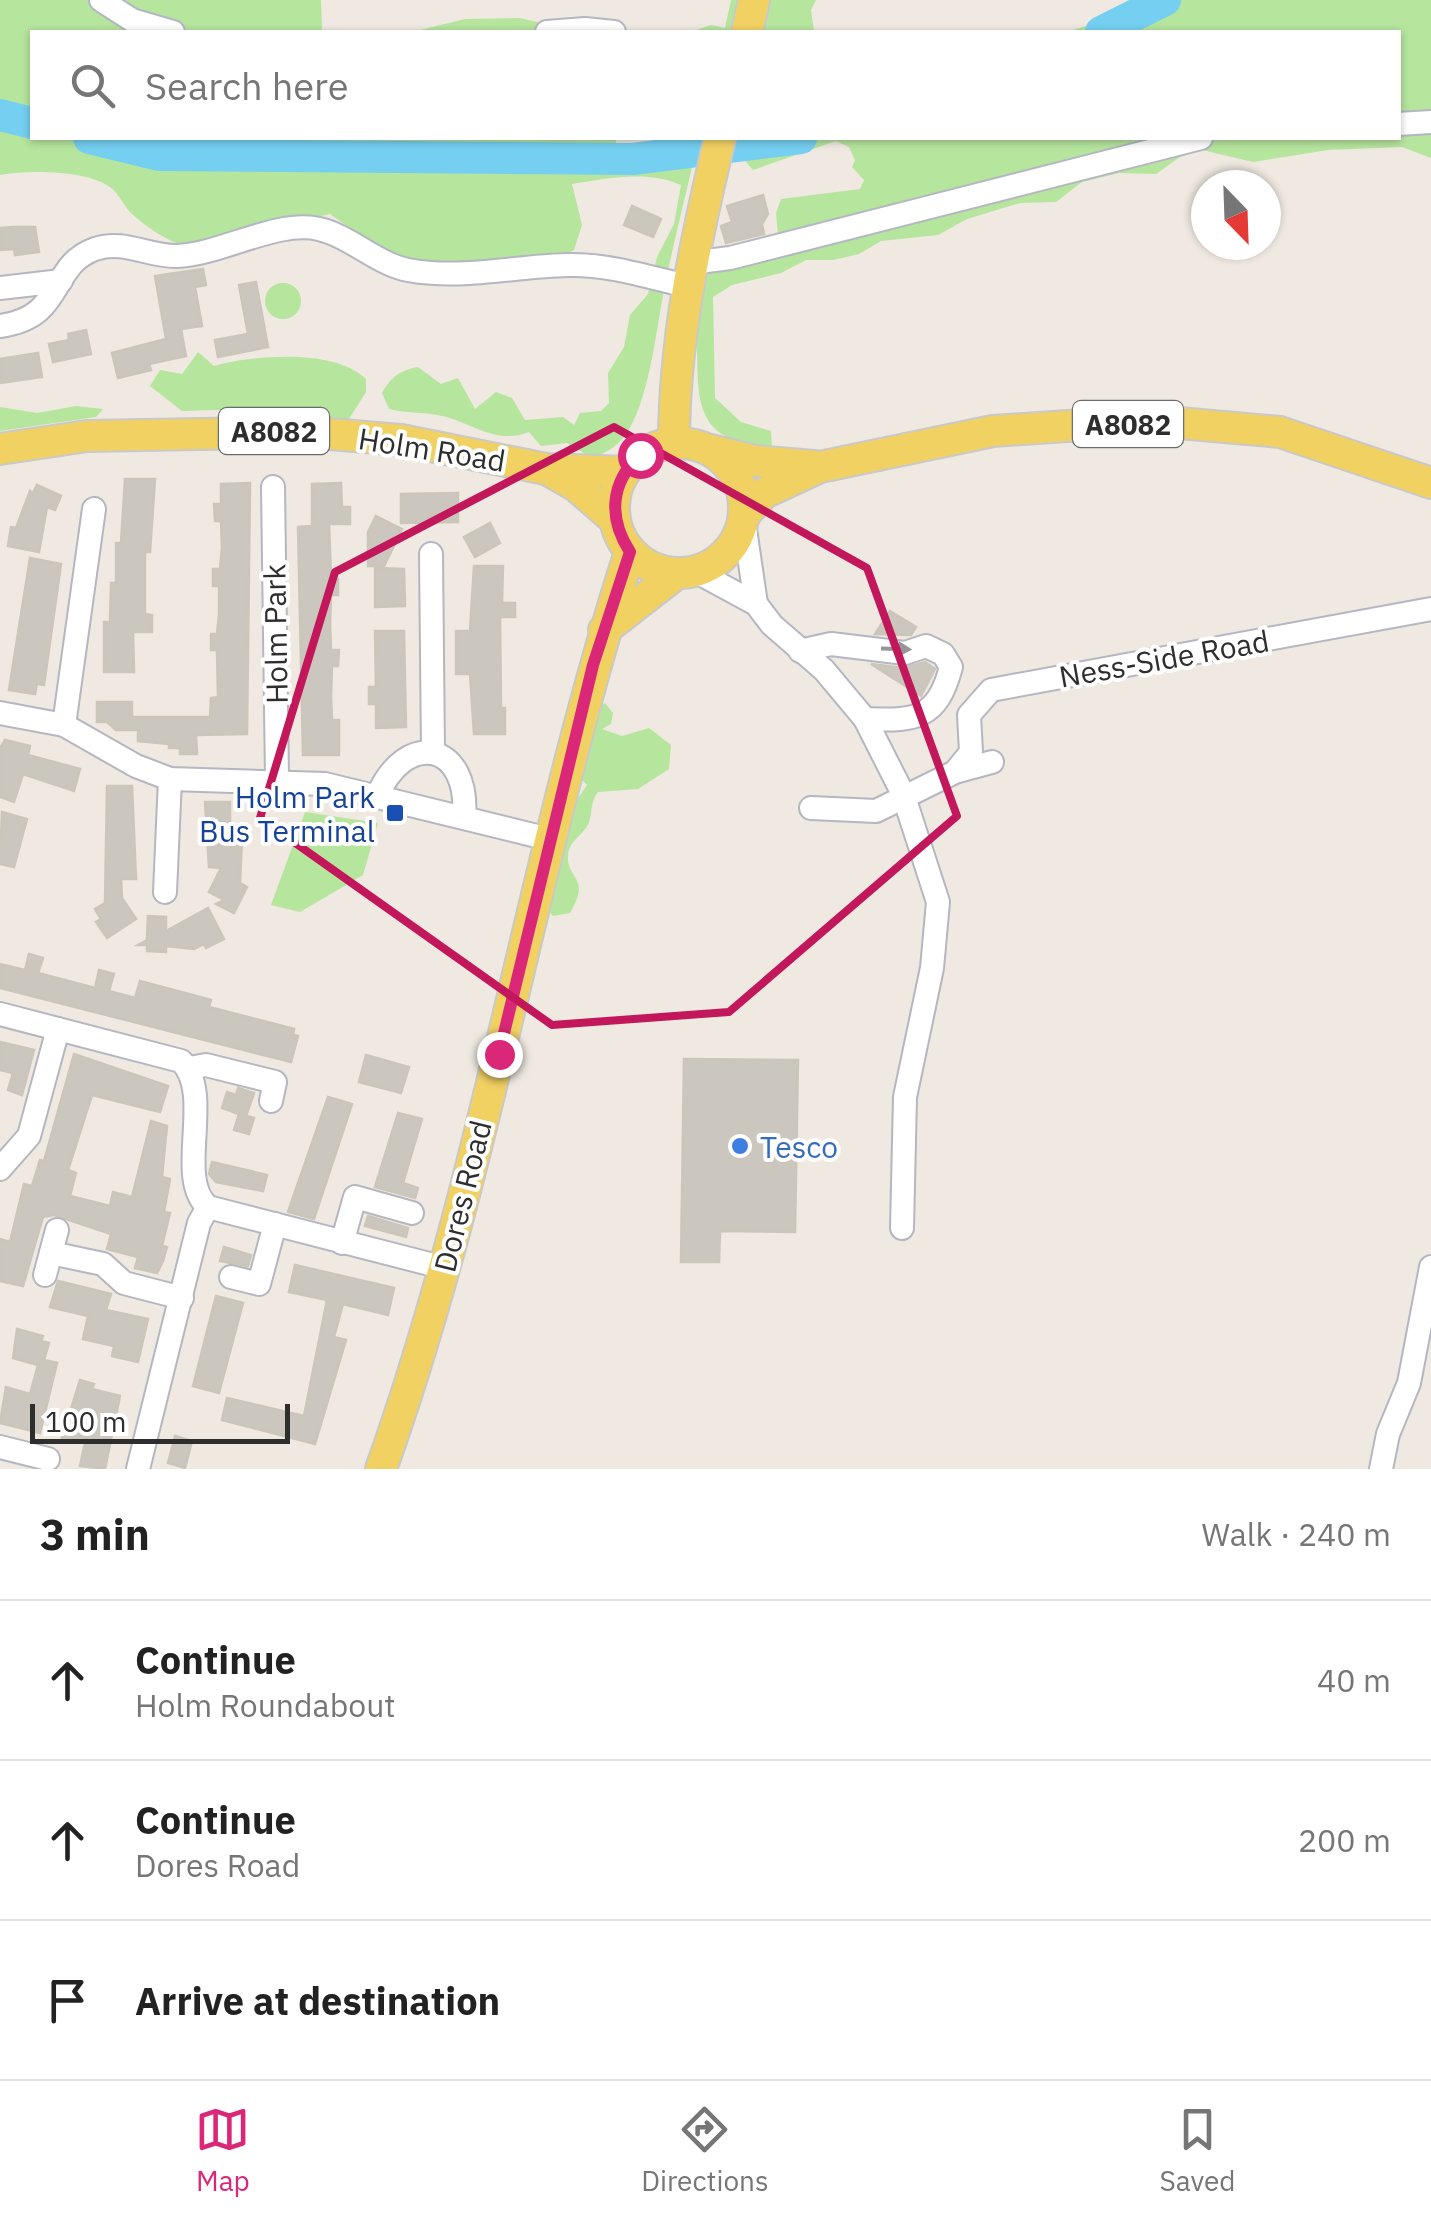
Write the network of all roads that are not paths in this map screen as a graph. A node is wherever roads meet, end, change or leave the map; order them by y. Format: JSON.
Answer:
{"nodes":[{"id":1,"x":101,"y":0,"type":"edge"},
{"id":2,"x":754,"y":0,"type":"edge"},
{"id":3,"x":167,"y":30,"type":"edge"},
{"id":4,"x":746,"y":30,"type":"edge"},
{"id":5,"x":1431,"y":122,"type":"edge"},
{"id":6,"x":1401,"y":124,"type":"edge"},
{"id":7,"x":720,"y":140,"type":"edge"},
{"id":8,"x":1193,"y":140,"type":"edge"},
{"id":9,"x":689,"y":275,"type":"junction"},
{"id":10,"x":62,"y":280,"type":"junction"},
{"id":11,"x":0,"y":288,"type":"edge"},
{"id":12,"x":0,"y":326,"type":"edge"},
{"id":13,"x":674,"y":443,"type":"junction"},
{"id":14,"x":0,"y":449,"type":"edge"},
{"id":15,"x":708,"y":449,"type":"junction"},
{"id":16,"x":820,"y":467,"type":"junction"},
{"id":17,"x":546,"y":469,"type":"junction"},
{"id":18,"x":625,"y":472,"type":"junction"},
{"id":19,"x":1431,"y":483,"type":"edge"},
{"id":20,"x":273,"y":487,"type":"dead end"},
{"id":21,"x":273,"y":512,"type":"junction"},
{"id":22,"x":298,"y":513,"type":"dead end"},
{"id":23,"x":744,"y":518,"type":"junction"},
{"id":24,"x":614,"y":519,"type":"junction"},
{"id":25,"x":66,"y":527,"type":"dead end"},
{"id":26,"x":630,"y":552,"type":"junction"},
{"id":27,"x":439,"y":567,"type":"dead end"},
{"id":28,"x":686,"y":573,"type":"junction"},
{"id":29,"x":756,"y":604,"type":"junction"},
{"id":30,"x":1431,"y":609,"type":"edge"},
{"id":31,"x":604,"y":630,"type":"junction"},
{"id":32,"x":800,"y":651,"type":"junction"},
{"id":33,"x":0,"y":713,"type":"edge"},
{"id":34,"x":865,"y":719,"type":"junction"},
{"id":35,"x":64,"y":724,"type":"junction"},
{"id":36,"x":432,"y":752,"type":"junction"},
{"id":37,"x":992,"y":762,"type":"dead end"},
{"id":38,"x":955,"y":772,"type":"junction"},
{"id":39,"x":170,"y":779,"type":"junction"},
{"id":40,"x":277,"y":780,"type":"junction"},
{"id":41,"x":903,"y":794,"type":"junction"},
{"id":42,"x":377,"y":797,"type":"junction"},
{"id":43,"x":812,"y":808,"type":"dead end"},
{"id":44,"x":464,"y":817,"type":"junction"},
{"id":45,"x":549,"y":839,"type":"junction"},
{"id":46,"x":173,"y":878,"type":"dead end"},
{"id":47,"x":0,"y":1014,"type":"edge"},
{"id":48,"x":58,"y":1029,"type":"junction"},
{"id":49,"x":189,"y":1068,"type":"junction"},
{"id":50,"x":271,"y":1101,"type":"dead end"},
{"id":51,"x":0,"y":1169,"type":"edge"},
{"id":52,"x":208,"y":1207,"type":"junction"},
{"id":53,"x":412,"y":1213,"type":"dead end"},
{"id":54,"x":275,"y":1224,"type":"junction"},
{"id":55,"x":902,"y":1228,"type":"dead end"},
{"id":56,"x":342,"y":1243,"type":"junction"},
{"id":57,"x":51,"y":1253,"type":"dead end"},
{"id":58,"x":1431,"y":1267,"type":"edge"},
{"id":59,"x":445,"y":1268,"type":"junction"},
{"id":60,"x":231,"y":1278,"type":"dead end"},
{"id":61,"x":182,"y":1298,"type":"junction"},
{"id":62,"x":1420,"y":1385,"type":"edge"},
{"id":63,"x":0,"y":1447,"type":"edge"},
{"id":64,"x":34,"y":1461,"type":"edge"},
{"id":65,"x":138,"y":1469,"type":"edge"},
{"id":66,"x":382,"y":1469,"type":"edge"},
{"id":67,"x":1381,"y":1469,"type":"edge"}],
"edges":[{"from":1,"to":3,"type":"street"},
{"from":2,"to":4,"type":"main road"},
{"from":5,"to":6,"type":"street"},
{"from":7,"to":9,"type":"main road"},
{"from":8,"to":9,"type":"street"},
{"from":9,"to":10,"type":"street"},
{"from":9,"to":13,"type":"main road"},
{"from":10,"to":11,"type":"street"},
{"from":10,"to":12,"type":"street"},
{"from":13,"to":15,"type":"main road","number":"A8082"},
{"from":13,"to":18,"type":"main road"},
{"from":14,"to":17,"type":"main road","name":"Holm Road","number":"A8082"},
{"from":15,"to":16,"type":"main road","number":"A8082"},
{"from":15,"to":23,"type":"main road"},
{"from":16,"to":19,"type":"main road","number":"A8082"},
{"from":16,"to":23,"type":"main road","number":"A8082"},
{"from":17,"to":18,"type":"main road","name":"Holm Road","number":"A8082"},
{"from":17,"to":24,"type":"main road"},
{"from":18,"to":24,"type":"main road"},
{"from":20,"to":21,"type":"street","name":"Holm Park"},
{"from":21,"to":22,"type":"street"},
{"from":21,"to":40,"type":"street","name":"Holm Park"},
{"from":23,"to":28,"type":"main road","number":"A8082"},
{"from":23,"to":29,"type":"street"},
{"from":24,"to":26,"type":"main road"},
{"from":25,"to":35,"type":"street"},
{"from":26,"to":28,"type":"main road"},
{"from":26,"to":31,"type":"main road","name":"Dores Road"},
{"from":27,"to":36,"type":"street"},
{"from":28,"to":29,"type":"street"},
{"from":28,"to":31,"type":"main road"},
{"from":29,"to":32,"type":"street"},
{"from":30,"to":38,"type":"street","name":"Ness-Side Road"},
{"from":31,"to":45,"type":"main road","name":"Dores Road"},
{"from":32,"to":34,"type":"street"},
{"from":32,"to":34,"type":"street","one_way":true},
{"from":33,"to":35,"type":"street"},
{"from":34,"to":41,"type":"street"},
{"from":35,"to":39,"type":"street"},
{"from":36,"to":42,"type":"street"},
{"from":36,"to":44,"type":"street"},
{"from":37,"to":38,"type":"street"},
{"from":38,"to":41,"type":"street"},
{"from":39,"to":40,"type":"street"},
{"from":39,"to":46,"type":"street"},
{"from":40,"to":42,"type":"street"},
{"from":41,"to":43,"type":"street"},
{"from":41,"to":55,"type":"street"},
{"from":42,"to":44,"type":"street"},
{"from":44,"to":45,"type":"street"},
{"from":45,"to":59,"type":"main road","name":"Dores Road"},
{"from":47,"to":48,"type":"street"},
{"from":48,"to":49,"type":"street"},
{"from":48,"to":51,"type":"street"},
{"from":49,"to":50,"type":"street"},
{"from":49,"to":52,"type":"street"},
{"from":52,"to":54,"type":"street"},
{"from":52,"to":61,"type":"street"},
{"from":53,"to":56,"type":"street"},
{"from":54,"to":56,"type":"street"},
{"from":54,"to":60,"type":"street"},
{"from":56,"to":59,"type":"street"},
{"from":57,"to":61,"type":"street"},
{"from":58,"to":62,"type":"street"},
{"from":59,"to":66,"type":"main road","name":"Dores Road"},
{"from":61,"to":65,"type":"street"},
{"from":62,"to":67,"type":"street"},
{"from":63,"to":64,"type":"street"}]}
